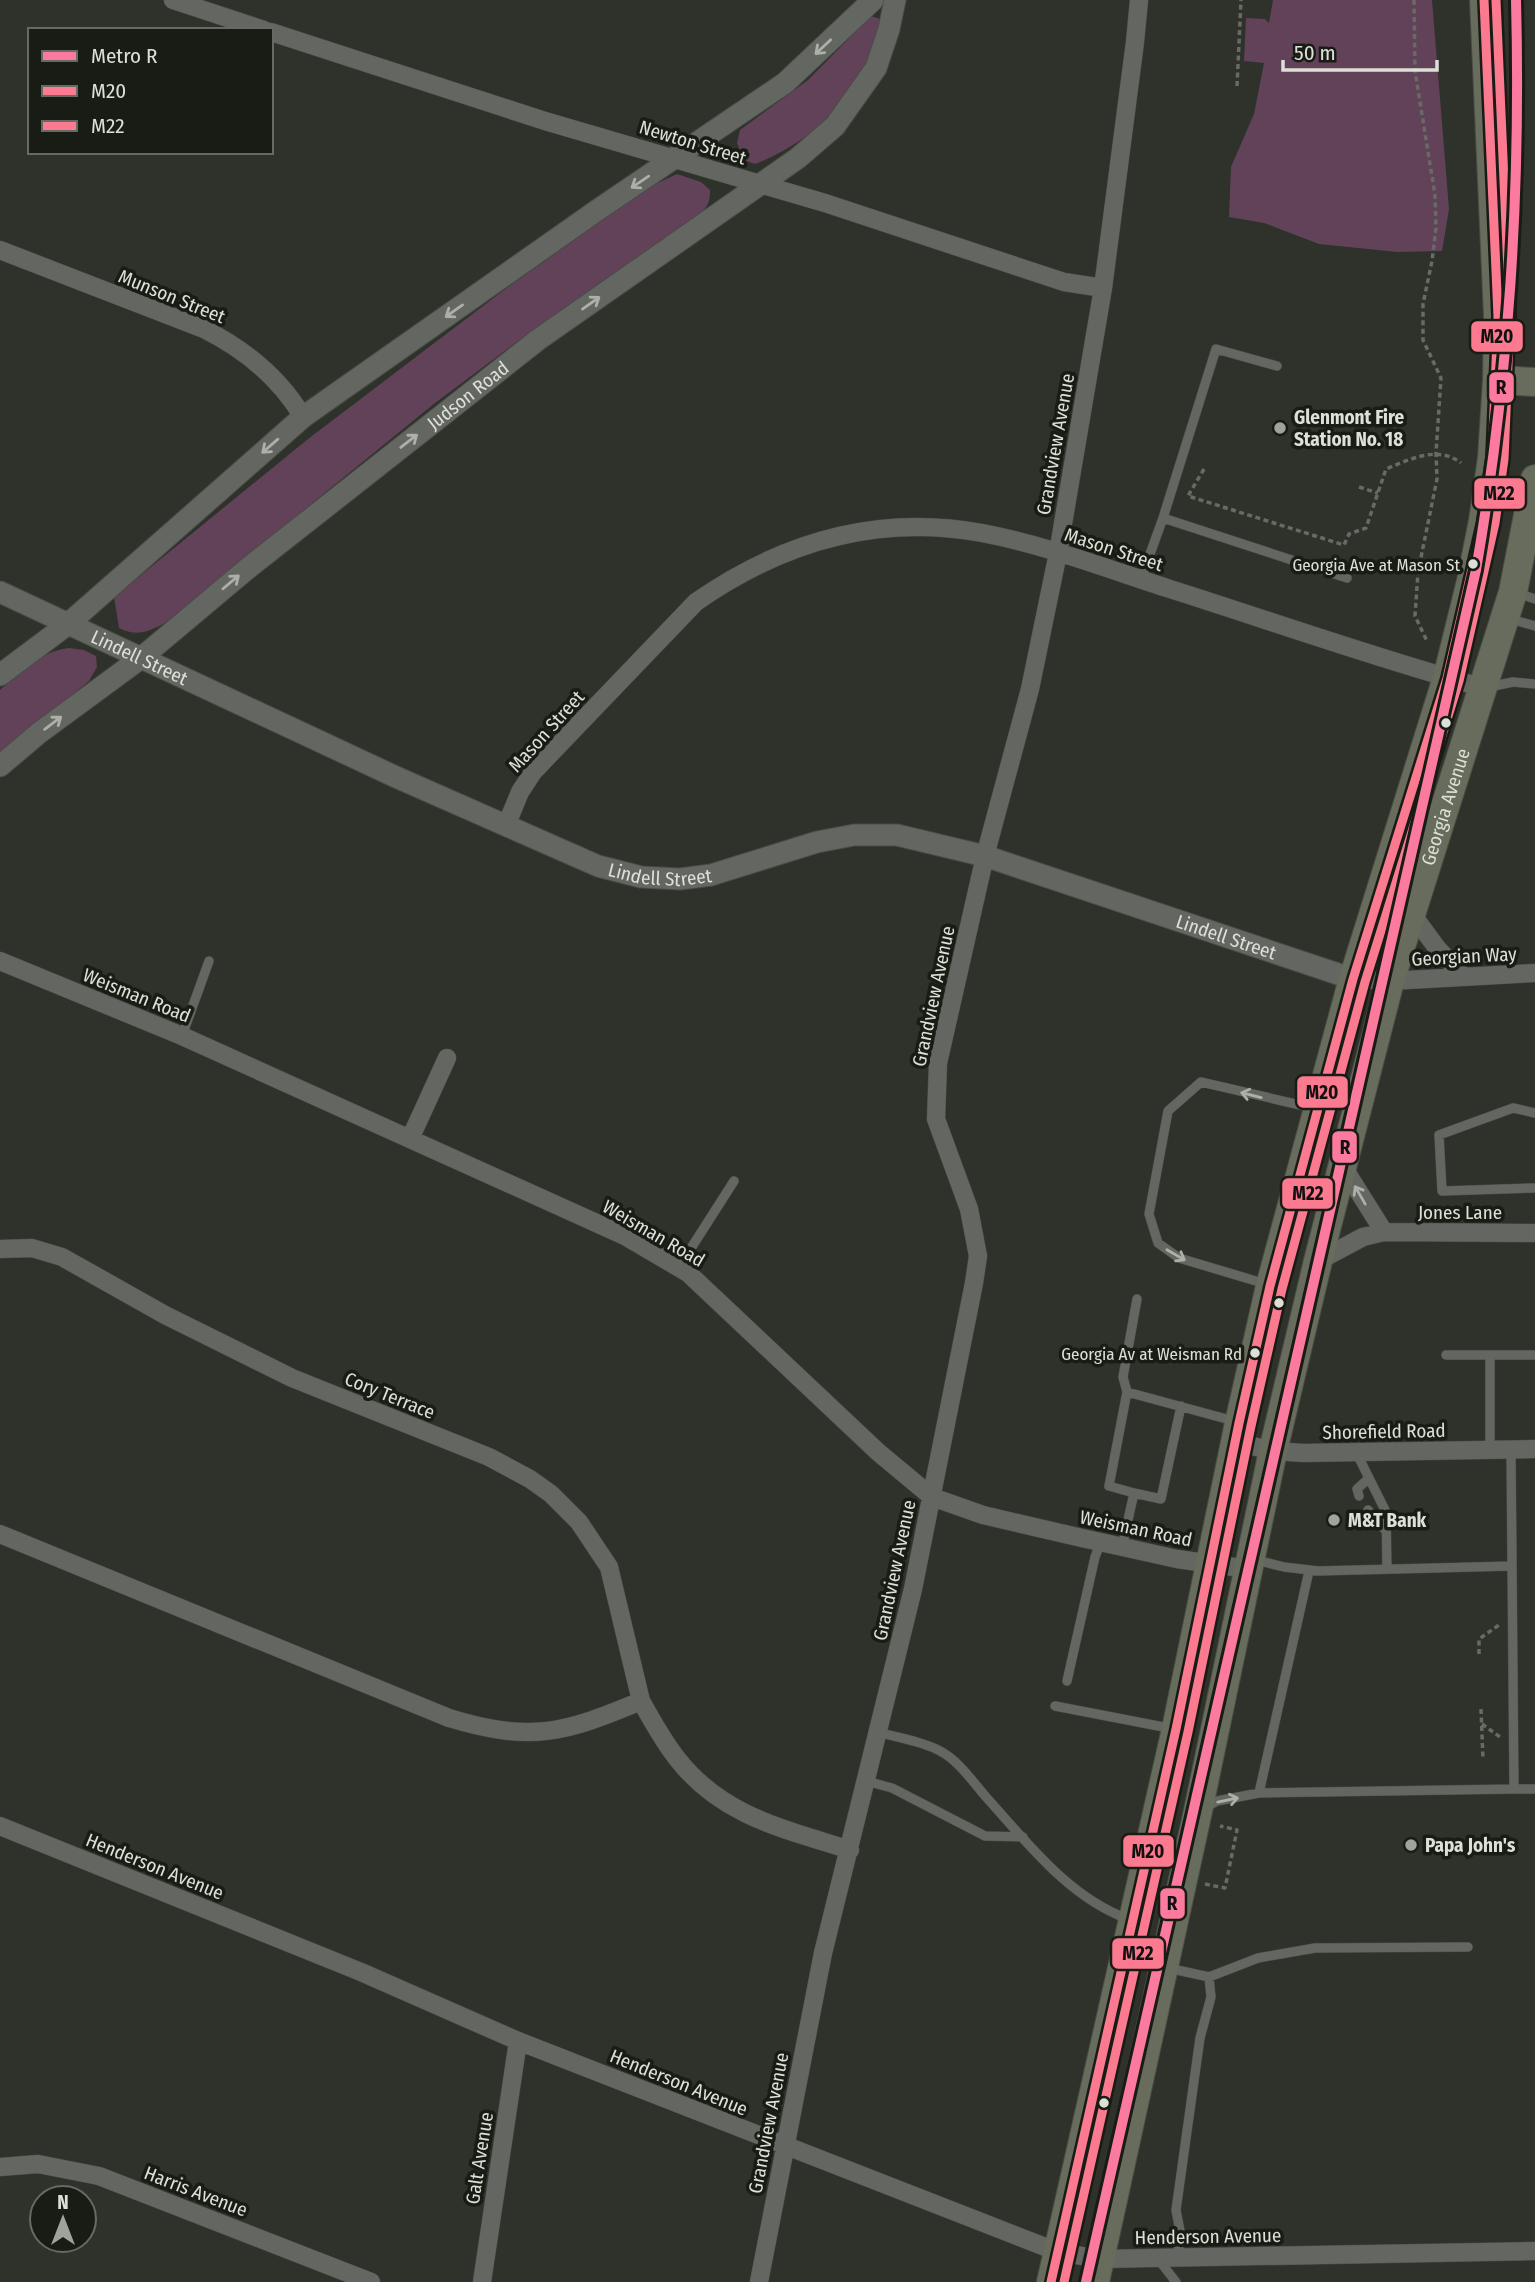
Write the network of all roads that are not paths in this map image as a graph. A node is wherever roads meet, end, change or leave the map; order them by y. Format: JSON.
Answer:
{"nodes":[{"id":1,"x":173,"y":0,"type":"edge"},
{"id":2,"x":873,"y":0,"type":"edge"},
{"id":3,"x":895,"y":0,"type":"edge"},
{"id":4,"x":1139,"y":0,"type":"edge"},
{"id":5,"x":1484,"y":0,"type":"edge"},
{"id":6,"x":258,"y":28,"type":"edge"},
{"id":7,"x":273,"y":33,"type":"edge"},
{"id":8,"x":676,"y":158,"type":"junction"},
{"id":9,"x":760,"y":185,"type":"junction"},
{"id":10,"x":0,"y":250,"type":"edge"},
{"id":11,"x":1103,"y":288,"type":"junction"},
{"id":12,"x":1277,"y":366,"type":"dead end"},
{"id":13,"x":1497,"y":380,"type":"junction"},
{"id":14,"x":1535,"y":382,"type":"edge"},
{"id":15,"x":303,"y":417,"type":"junction"},
{"id":16,"x":1535,"y":479,"type":"edge"},
{"id":17,"x":1163,"y":518,"type":"junction"},
{"id":18,"x":1058,"y":553,"type":"junction"},
{"id":19,"x":1347,"y":578,"type":"dead end"},
{"id":20,"x":1141,"y":579,"type":"junction"},
{"id":21,"x":0,"y":592,"type":"edge"},
{"id":22,"x":1517,"y":603,"type":"edge"},
{"id":23,"x":68,"y":624,"type":"junction"},
{"id":24,"x":1535,"y":626,"type":"edge"},
{"id":25,"x":141,"y":658,"type":"junction"},
{"id":26,"x":0,"y":675,"type":"edge"},
{"id":27,"x":1447,"y":678,"type":"junction"},
{"id":28,"x":1535,"y":684,"type":"edge"},
{"id":29,"x":1484,"y":688,"type":"junction"},
{"id":30,"x":0,"y":766,"type":"edge"},
{"id":31,"x":506,"y":826,"type":"junction"},
{"id":32,"x":985,"y":856,"type":"junction"},
{"id":33,"x":1412,"y":914,"type":"junction"},
{"id":34,"x":0,"y":961,"type":"edge"},
{"id":35,"x":209,"y":961,"type":"dead end"},
{"id":36,"x":1535,"y":973,"type":"edge"},
{"id":37,"x":1462,"y":976,"type":"junction"},
{"id":38,"x":1353,"y":979,"type":"junction"},
{"id":39,"x":1390,"y":981,"type":"junction"},
{"id":40,"x":182,"y":1036,"type":"junction"},
{"id":41,"x":447,"y":1058,"type":"dead end"},
{"id":42,"x":1318,"y":1109,"type":"junction"},
{"id":43,"x":1535,"y":1113,"type":"edge"},
{"id":44,"x":410,"y":1139,"type":"junction"},
{"id":45,"x":1342,"y":1165,"type":"junction"},
{"id":46,"x":734,"y":1181,"type":"dead end"},
{"id":47,"x":1535,"y":1188,"type":"edge"},
{"id":48,"x":1384,"y":1232,"type":"junction"},
{"id":49,"x":1535,"y":1233,"type":"edge"},
{"id":50,"x":0,"y":1249,"type":"edge"},
{"id":51,"x":1318,"y":1261,"type":"junction"},
{"id":52,"x":679,"y":1267,"type":"junction"},
{"id":53,"x":1270,"y":1286,"type":"junction"},
{"id":54,"x":1138,"y":1299,"type":"dead end"},
{"id":55,"x":1447,"y":1355,"type":"dead end"},
{"id":56,"x":1490,"y":1355,"type":"junction"},
{"id":57,"x":1535,"y":1355,"type":"edge"},
{"id":58,"x":1127,"y":1392,"type":"junction"},
{"id":59,"x":1181,"y":1406,"type":"junction"},
{"id":60,"x":1237,"y":1433,"type":"junction"},
{"id":61,"x":1490,"y":1449,"type":"junction"},
{"id":62,"x":1511,"y":1449,"type":"junction"},
{"id":63,"x":1535,"y":1449,"type":"edge"},
{"id":64,"x":1273,"y":1451,"type":"junction"},
{"id":65,"x":1356,"y":1452,"type":"junction"},
{"id":66,"x":1368,"y":1479,"type":"junction"},
{"id":67,"x":1134,"y":1493,"type":"junction"},
{"id":68,"x":1359,"y":1496,"type":"dead end"},
{"id":69,"x":932,"y":1497,"type":"junction"},
{"id":70,"x":1368,"y":1510,"type":"dead end"},
{"id":71,"x":1387,"y":1531,"type":"junction"},
{"id":72,"x":0,"y":1534,"type":"edge"},
{"id":73,"x":1101,"y":1542,"type":"junction"},
{"id":74,"x":1122,"y":1547,"type":"junction"},
{"id":75,"x":1210,"y":1564,"type":"junction"},
{"id":76,"x":1250,"y":1564,"type":"junction"},
{"id":77,"x":1512,"y":1566,"type":"junction"},
{"id":78,"x":1309,"y":1570,"type":"junction"},
{"id":79,"x":1387,"y":1570,"type":"junction"},
{"id":80,"x":1067,"y":1681,"type":"dead end"},
{"id":81,"x":641,"y":1702,"type":"junction"},
{"id":82,"x":1055,"y":1706,"type":"dead end"},
{"id":83,"x":1176,"y":1729,"type":"junction"},
{"id":84,"x":878,"y":1732,"type":"junction"},
{"id":85,"x":866,"y":1781,"type":"junction"},
{"id":86,"x":1535,"y":1789,"type":"edge"},
{"id":87,"x":1514,"y":1790,"type":"junction"},
{"id":88,"x":1259,"y":1793,"type":"junction"},
{"id":89,"x":1198,"y":1811,"type":"junction"},
{"id":90,"x":0,"y":1826,"type":"edge"},
{"id":91,"x":1023,"y":1837,"type":"junction"},
{"id":92,"x":850,"y":1850,"type":"junction"},
{"id":93,"x":1133,"y":1920,"type":"junction"},
{"id":94,"x":1468,"y":1947,"type":"dead end"},
{"id":95,"x":1163,"y":1968,"type":"junction"},
{"id":96,"x":1209,"y":1977,"type":"junction"},
{"id":97,"x":518,"y":2041,"type":"junction"},
{"id":98,"x":784,"y":2146,"type":"junction"},
{"id":99,"x":0,"y":2167,"type":"edge"},
{"id":100,"x":1535,"y":2251,"type":"edge"},
{"id":101,"x":1058,"y":2252,"type":"junction"},
{"id":102,"x":1178,"y":2257,"type":"junction"},
{"id":103,"x":1157,"y":2258,"type":"junction"},
{"id":104,"x":1097,"y":2270,"type":"edge"},
{"id":105,"x":371,"y":2282,"type":"edge"},
{"id":106,"x":482,"y":2282,"type":"edge"},
{"id":107,"x":759,"y":2282,"type":"edge"},
{"id":108,"x":1051,"y":2282,"type":"edge"},
{"id":109,"x":1176,"y":2282,"type":"edge"}],
"edges":[{"from":1,"to":6,"type":"street"},
{"from":2,"to":8,"type":"street","one_way":true},
{"from":3,"to":9,"type":"street","name":"Judson Road"},
{"from":4,"to":11,"type":"street","name":"Grandview Avenue"},
{"from":5,"to":13,"type":"main road","name":"Georgia Avenue"},
{"from":7,"to":8,"type":"street","name":"Newton Street"},
{"from":8,"to":9,"type":"street","name":"Newton Street"},
{"from":8,"to":15,"type":"street","one_way":true},
{"from":9,"to":11,"type":"street","name":"Newton Street"},
{"from":25,"to":9,"type":"street","name":"Judson Road","one_way":true},
{"from":10,"to":15,"type":"street","name":"Munson Street"},
{"from":11,"to":18,"type":"street","name":"Grandview Avenue"},
{"from":12,"to":17,"type":"lane"},
{"from":13,"to":14,"type":"main road"},
{"from":13,"to":27,"type":"main road","name":"Georgia Avenue"},
{"from":15,"to":23,"type":"street","one_way":true},
{"from":16,"to":22,"type":"main road","name":"Georgia Avenue"},
{"from":17,"to":19,"type":"lane"},
{"from":17,"to":20,"type":"lane"},
{"from":18,"to":20,"type":"street","name":"Mason Street"},
{"from":18,"to":31,"type":"street","name":"Mason Street"},
{"from":18,"to":32,"type":"street","name":"Grandview Avenue"},
{"from":20,"to":27,"type":"street","name":"Mason Street"},
{"from":21,"to":23,"type":"street","name":"Lindell Street"},
{"from":22,"to":24,"type":"lane"},
{"from":22,"to":29,"type":"main road","name":"Georgia Avenue"},
{"from":23,"to":25,"type":"street","name":"Lindell Street"},
{"from":23,"to":26,"type":"street"},
{"from":30,"to":25,"type":"street","name":"Judson Road","one_way":true},
{"from":25,"to":31,"type":"street","name":"Lindell Street"},
{"from":27,"to":29,"type":"street","name":"Mason Street"},
{"from":27,"to":38,"type":"main road","name":"Georgia Avenue"},
{"from":28,"to":29,"type":"lane"},
{"from":29,"to":33,"type":"main road","name":"Georgia Avenue"},
{"from":31,"to":32,"type":"street","name":"Lindell Street"},
{"from":32,"to":38,"type":"street","name":"Lindell Street"},
{"from":32,"to":69,"type":"street","name":"Grandview Avenue"},
{"from":33,"to":37,"type":"street"},
{"from":33,"to":39,"type":"main road","name":"Georgia Avenue"},
{"from":34,"to":40,"type":"street","name":"Weisman Road"},
{"from":35,"to":40,"type":"lane"},
{"from":36,"to":37,"type":"street","name":"Georgian Way"},
{"from":37,"to":39,"type":"street","name":"Georgian Way"},
{"from":38,"to":39,"type":"street","name":"Georgian Way"},
{"from":38,"to":42,"type":"main road","name":"Georgia Avenue"},
{"from":39,"to":45,"type":"main road","name":"Georgia Avenue"},
{"from":40,"to":44,"type":"street","name":"Weisman Road"},
{"from":41,"to":44,"type":"street"},
{"from":42,"to":53,"type":"main road","name":"Georgia Avenue"},
{"from":42,"to":53,"type":"lane","one_way":true},
{"from":43,"to":47,"type":"lane"},
{"from":44,"to":52,"type":"street","name":"Weisman Road"},
{"from":48,"to":45,"type":"street","one_way":true},
{"from":45,"to":51,"type":"main road","name":"Georgia Avenue"},
{"from":46,"to":52,"type":"lane"},
{"from":48,"to":49,"type":"street","name":"Jones Lane"},
{"from":48,"to":51,"type":"street","name":"Jones Lane"},
{"from":50,"to":81,"type":"street","name":"Cory Terrace"},
{"from":51,"to":64,"type":"main road","name":"Georgia Avenue"},
{"from":52,"to":69,"type":"street","name":"Weisman Road"},
{"from":53,"to":60,"type":"main road","name":"Georgia Avenue"},
{"from":54,"to":58,"type":"lane"},
{"from":55,"to":56,"type":"lane"},
{"from":56,"to":57,"type":"lane"},
{"from":56,"to":61,"type":"lane"},
{"from":58,"to":59,"type":"lane"},
{"from":58,"to":67,"type":"lane"},
{"from":59,"to":60,"type":"lane"},
{"from":59,"to":67,"type":"lane"},
{"from":60,"to":64,"type":"street","name":"Shorefield Road"},
{"from":60,"to":75,"type":"main road","name":"Georgia Avenue"},
{"from":61,"to":62,"type":"street","name":"Shorefield Road"},
{"from":61,"to":65,"type":"street","name":"Shorefield Road"},
{"from":62,"to":63,"type":"street","name":"Shorefield Road"},
{"from":62,"to":77,"type":"lane"},
{"from":64,"to":65,"type":"street","name":"Shorefield Road"},
{"from":64,"to":76,"type":"main road","name":"Georgia Avenue"},
{"from":65,"to":66,"type":"lane"},
{"from":66,"to":68,"type":"lane"},
{"from":66,"to":71,"type":"lane"},
{"from":67,"to":74,"type":"lane"},
{"from":69,"to":73,"type":"street","name":"Weisman Road"},
{"from":69,"to":84,"type":"street","name":"Grandview Avenue"},
{"from":70,"to":71,"type":"lane"},
{"from":71,"to":79,"type":"lane"},
{"from":72,"to":81,"type":"street"},
{"from":73,"to":74,"type":"street","name":"Weisman Road"},
{"from":73,"to":80,"type":"lane"},
{"from":74,"to":75,"type":"street","name":"Weisman Road"},
{"from":75,"to":76,"type":"street","name":"Weisman Road"},
{"from":75,"to":83,"type":"main road","name":"Georgia Avenue"},
{"from":76,"to":78,"type":"lane"},
{"from":76,"to":89,"type":"main road","name":"Georgia Avenue"},
{"from":77,"to":79,"type":"lane"},
{"from":77,"to":87,"type":"lane"},
{"from":78,"to":79,"type":"lane"},
{"from":78,"to":88,"type":"lane"},
{"from":81,"to":92,"type":"street","name":"Cory Terrace"},
{"from":82,"to":83,"type":"lane"},
{"from":83,"to":93,"type":"main road","name":"Georgia Avenue"},
{"from":84,"to":85,"type":"street","name":"Grandview Avenue"},
{"from":84,"to":91,"type":"lane"},
{"from":85,"to":91,"type":"lane"},
{"from":85,"to":92,"type":"street","name":"Grandview Avenue"},
{"from":86,"to":87,"type":"lane"},
{"from":87,"to":88,"type":"lane"},
{"from":89,"to":88,"type":"lane","one_way":true},
{"from":89,"to":95,"type":"main road","name":"Georgia Avenue"},
{"from":90,"to":97,"type":"street","name":"Henderson Avenue"},
{"from":91,"to":93,"type":"lane"},
{"from":92,"to":98,"type":"street","name":"Grandview Avenue"},
{"from":93,"to":101,"type":"main road","name":"Georgia Avenue"},
{"from":94,"to":96,"type":"lane"},
{"from":95,"to":96,"type":"lane"},
{"from":95,"to":104,"type":"main road","name":"Georgia Avenue"},
{"from":96,"to":102,"type":"lane"},
{"from":97,"to":98,"type":"street","name":"Henderson Avenue"},
{"from":97,"to":106,"type":"street","name":"Galt Avenue"},
{"from":98,"to":101,"type":"street","name":"Henderson Avenue"},
{"from":98,"to":107,"type":"street","name":"Grandview Avenue"},
{"from":99,"to":105,"type":"street","name":"Harris Avenue"},
{"from":100,"to":102,"type":"street","name":"Henderson Avenue"},
{"from":101,"to":104,"type":"street","name":"Henderson Avenue"},
{"from":101,"to":108,"type":"main road","name":"Georgia Avenue"},
{"from":102,"to":103,"type":"street","name":"Henderson Avenue"},
{"from":103,"to":104,"type":"street","name":"Henderson Avenue"},
{"from":103,"to":109,"type":"lane"}]}
